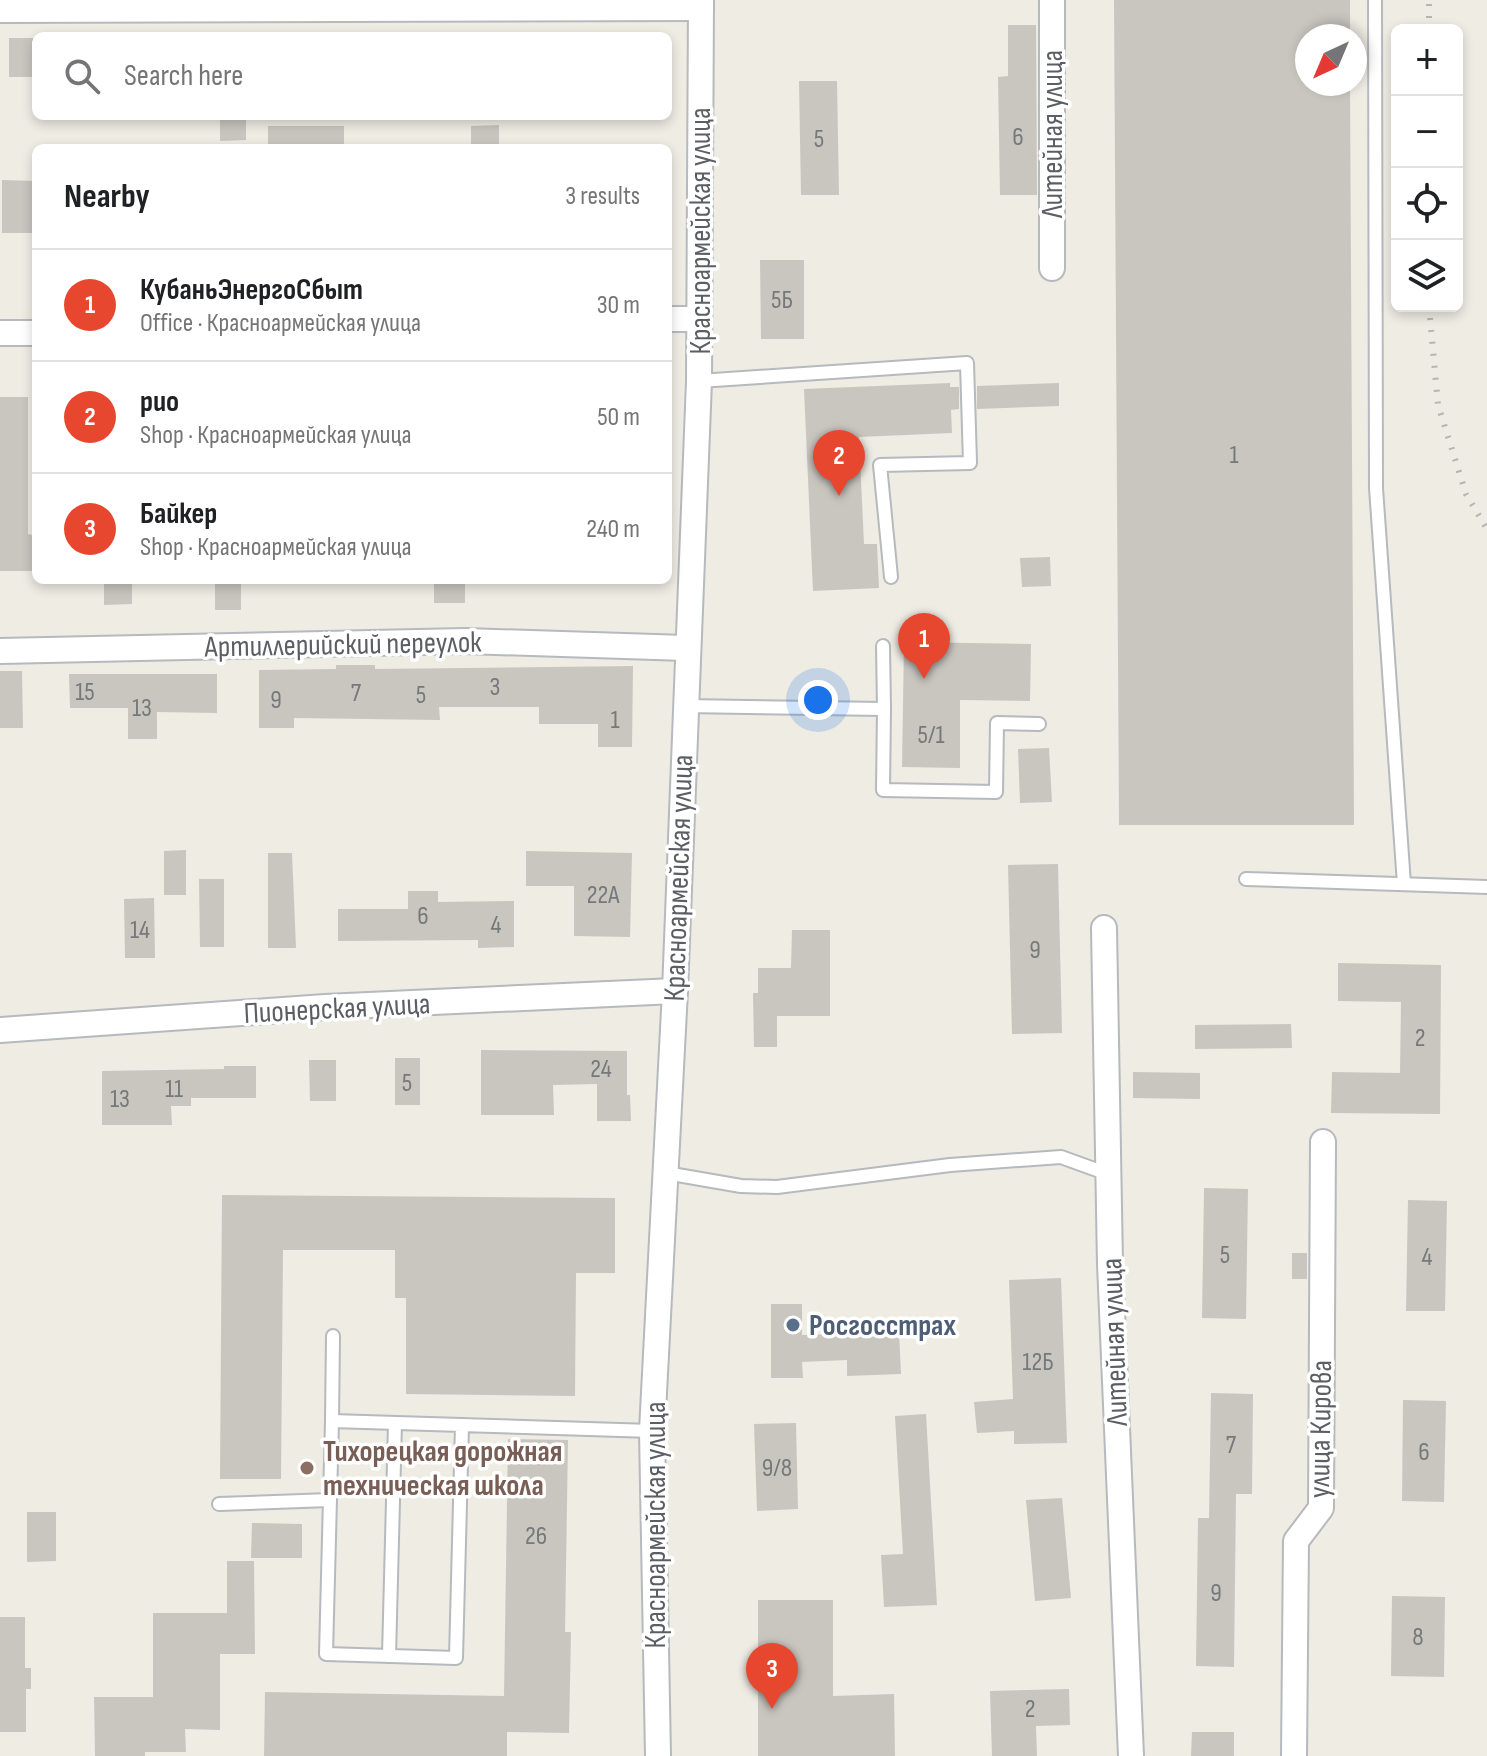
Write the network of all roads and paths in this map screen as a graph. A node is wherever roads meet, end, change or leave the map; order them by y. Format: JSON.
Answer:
{"nodes":[{"id":1,"x":1052,"y":0,"type":"edge"},
{"id":2,"x":1375,"y":0,"type":"edge"},
{"id":3,"x":701,"y":4,"type":"edge"},
{"id":4,"x":0,"y":10,"type":"edge"},
{"id":5,"x":1052,"y":268,"type":"dead end"},
{"id":6,"x":672,"y":319,"type":"edge"},
{"id":7,"x":699,"y":319,"type":"junction"},
{"id":8,"x":0,"y":333,"type":"edge"},
{"id":9,"x":32,"y":333,"type":"edge"},
{"id":10,"x":699,"y":381,"type":"junction"},
{"id":11,"x":891,"y":577,"type":"dead end"},
{"id":12,"x":883,"y":646,"type":"dead end"},
{"id":13,"x":686,"y":648,"type":"junction"},
{"id":14,"x":0,"y":651,"type":"edge"},
{"id":15,"x":684,"y":706,"type":"junction"},
{"id":16,"x":884,"y":709,"type":"junction"},
{"id":17,"x":1039,"y":724,"type":"dead end"},
{"id":18,"x":1246,"y":879,"type":"dead end"},
{"id":19,"x":1404,"y":884,"type":"junction"},
{"id":20,"x":1487,"y":887,"type":"edge"},
{"id":21,"x":1104,"y":928,"type":"dead end"},
{"id":22,"x":675,"y":991,"type":"junction"},
{"id":23,"x":0,"y":1030,"type":"edge"},
{"id":24,"x":1323,"y":1142,"type":"dead end"},
{"id":25,"x":666,"y":1173,"type":"junction"},
{"id":26,"x":1108,"y":1174,"type":"junction"},
{"id":27,"x":333,"y":1336,"type":"dead end"},
{"id":28,"x":332,"y":1421,"type":"junction"},
{"id":29,"x":395,"y":1423,"type":"junction"},
{"id":30,"x":462,"y":1425,"type":"junction"},
{"id":31,"x":652,"y":1431,"type":"junction"},
{"id":32,"x":330,"y":1500,"type":"junction"},
{"id":33,"x":219,"y":1504,"type":"dead end"},
{"id":34,"x":389,"y":1656,"type":"junction"},
{"id":35,"x":658,"y":1756,"type":"edge"},
{"id":36,"x":1131,"y":1756,"type":"edge"},
{"id":37,"x":1294,"y":1756,"type":"edge"}],
"edges":[{"from":1,"to":5,"type":"street","name":"Литейная улица"},
{"from":2,"to":19,"type":"lane"},
{"from":3,"to":4,"type":"street"},
{"from":3,"to":7,"type":"street","name":"Красноармейская улица"},
{"from":6,"to":7,"type":"street"},
{"from":7,"to":10,"type":"street","name":"Красноармейская улица"},
{"from":8,"to":9,"type":"street"},
{"from":10,"to":11,"type":"lane"},
{"from":10,"to":13,"type":"street","name":"Красноармейская улица"},
{"from":12,"to":16,"type":"lane"},
{"from":13,"to":14,"type":"street","name":"Артиллерийский переулок"},
{"from":13,"to":15,"type":"street","name":"Красноармейская улица"},
{"from":15,"to":16,"type":"lane"},
{"from":15,"to":22,"type":"street","name":"Красноармейская улица"},
{"from":16,"to":17,"type":"lane"},
{"from":18,"to":19,"type":"lane"},
{"from":19,"to":20,"type":"lane"},
{"from":21,"to":26,"type":"street","name":"Литейная улица"},
{"from":22,"to":23,"type":"street","name":"Пионерская улица"},
{"from":22,"to":25,"type":"street","name":"Красноармейская улица"},
{"from":24,"to":37,"type":"street","name":"улица Кирова"},
{"from":25,"to":26,"type":"lane"},
{"from":25,"to":31,"type":"street","name":"Красноармейская улица"},
{"from":26,"to":36,"type":"street","name":"Литейная улица"},
{"from":27,"to":28,"type":"lane"},
{"from":28,"to":29,"type":"lane"},
{"from":28,"to":32,"type":"lane"},
{"from":29,"to":30,"type":"lane"},
{"from":29,"to":34,"type":"lane"},
{"from":30,"to":31,"type":"lane"},
{"from":30,"to":34,"type":"lane"},
{"from":31,"to":35,"type":"street","name":"Красноармейская улица"},
{"from":32,"to":33,"type":"lane"},
{"from":32,"to":34,"type":"lane"}]}
